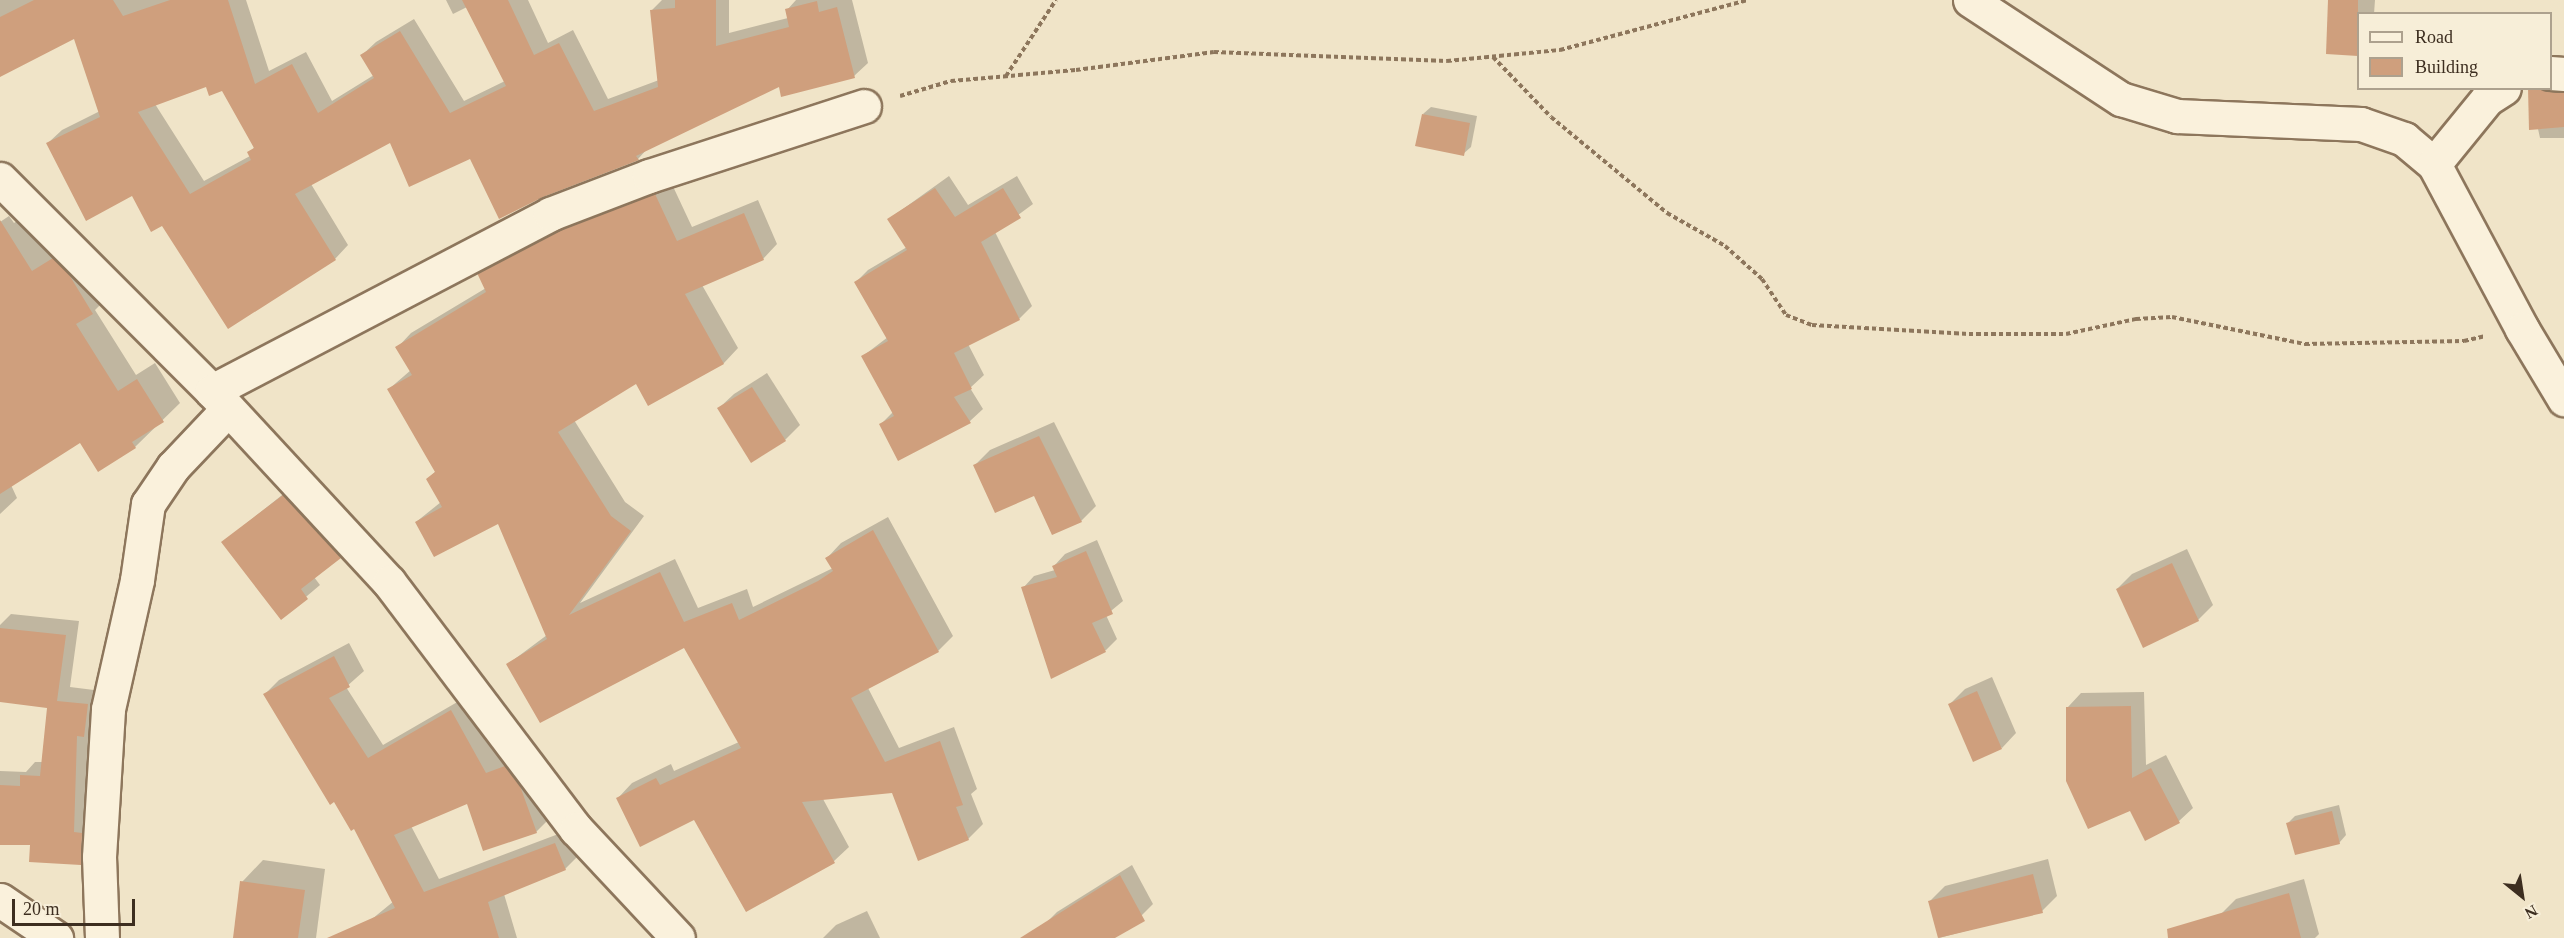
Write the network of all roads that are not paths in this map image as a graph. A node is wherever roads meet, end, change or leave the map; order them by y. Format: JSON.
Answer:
{"nodes":[{"id":1,"x":1970,"y":0,"type":"edge"},
{"id":2,"x":2501,"y":90,"type":"edge"},
{"id":3,"x":864,"y":106,"type":"road end"},
{"id":4,"x":2434,"y":164,"type":"junction"},
{"id":5,"x":0,"y":179,"type":"edge"},
{"id":6,"x":2564,"y":399,"type":"edge"},
{"id":7,"x":220,"y":400,"type":"junction"},
{"id":8,"x":0,"y":900,"type":"edge"},
{"id":9,"x":56,"y":938,"type":"edge"},
{"id":10,"x":102,"y":938,"type":"edge"},
{"id":11,"x":678,"y":938,"type":"edge"}],
"edges":[{"from":1,"to":4,"type":"street"},
{"from":2,"to":4,"type":"street"},
{"from":3,"to":7,"type":"street"},
{"from":4,"to":6,"type":"street"},
{"from":5,"to":7,"type":"street"},
{"from":7,"to":10,"type":"street"},
{"from":7,"to":11,"type":"street"},
{"from":8,"to":9,"type":"street"}]}
